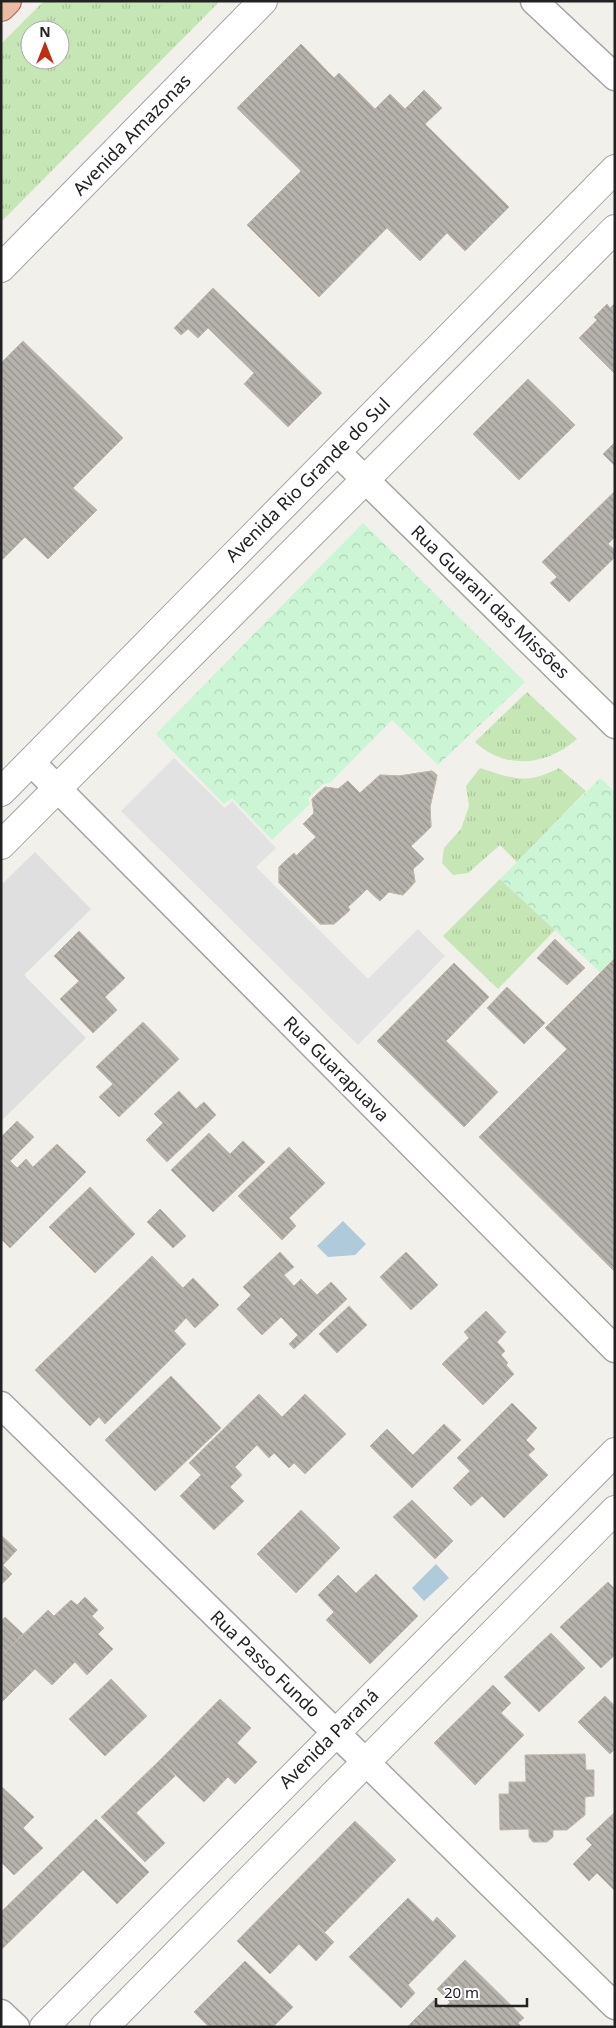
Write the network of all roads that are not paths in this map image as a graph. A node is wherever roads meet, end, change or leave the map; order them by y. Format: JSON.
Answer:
{"nodes":[{"id":1,"x":7,"y":1,"type":"edge"},
{"id":2,"x":263,"y":1,"type":"edge"},
{"id":3,"x":534,"y":1,"type":"edge"},
{"id":4,"x":1,"y":7,"type":"edge"},
{"id":5,"x":615,"y":77,"type":"edge"},
{"id":6,"x":615,"y":168,"type":"edge"},
{"id":7,"x":615,"y":229,"type":"edge"},
{"id":8,"x":1,"y":268,"type":"edge"},
{"id":9,"x":337,"y":452,"type":"junction"},
{"id":10,"x":365,"y":480,"type":"junction"},
{"id":11,"x":615,"y":725,"type":"edge"},
{"id":12,"x":31,"y":762,"type":"junction"},
{"id":13,"x":57,"y":788,"type":"junction"},
{"id":14,"x":1,"y":792,"type":"edge"},
{"id":15,"x":1,"y":844,"type":"edge"},
{"id":16,"x":615,"y":1349,"type":"edge"},
{"id":17,"x":1,"y":1405,"type":"edge"},
{"id":18,"x":615,"y":1452,"type":"edge"},
{"id":19,"x":615,"y":1510,"type":"edge"},
{"id":20,"x":335,"y":1733,"type":"junction"},
{"id":21,"x":365,"y":1762,"type":"junction"},
{"id":22,"x":615,"y":2006,"type":"edge"},
{"id":23,"x":1,"y":2013,"type":"edge"},
{"id":24,"x":16,"y":2027,"type":"edge"},
{"id":25,"x":44,"y":2027,"type":"edge"},
{"id":26,"x":104,"y":2027,"type":"edge"}],
"edges":[{"from":1,"to":4,"type":"highway"},
{"from":2,"to":8,"type":"street","name":"Avenida Amazonas"},
{"from":3,"to":5,"type":"street"},
{"from":6,"to":9,"type":"street","name":"Avenida Rio Grande do Sul"},
{"from":7,"to":10,"type":"street"},
{"from":9,"to":10,"type":"street","name":"Rua Guarani das Missões"},
{"from":9,"to":12,"type":"street","name":"Avenida Rio Grande do Sul"},
{"from":10,"to":11,"type":"street","name":"Rua Guarani das Missões"},
{"from":10,"to":13,"type":"street"},
{"from":12,"to":13,"type":"street","name":"Rua Guarapuava"},
{"from":12,"to":14,"type":"street","name":"Avenida Rio Grande do Sul"},
{"from":13,"to":15,"type":"street"},
{"from":13,"to":16,"type":"street","name":"Rua Guarapuava"},
{"from":17,"to":20,"type":"street","name":"Rua Passo Fundo"},
{"from":18,"to":20,"type":"street","name":"Avenida Paraná"},
{"from":19,"to":21,"type":"street"},
{"from":20,"to":21,"type":"street","name":"Rua Passo Fundo"},
{"from":20,"to":25,"type":"street","name":"Avenida Paraná"},
{"from":21,"to":22,"type":"street","name":"Rua Passo Fundo"},
{"from":21,"to":26,"type":"street"},
{"from":23,"to":24,"type":"street"}]}
